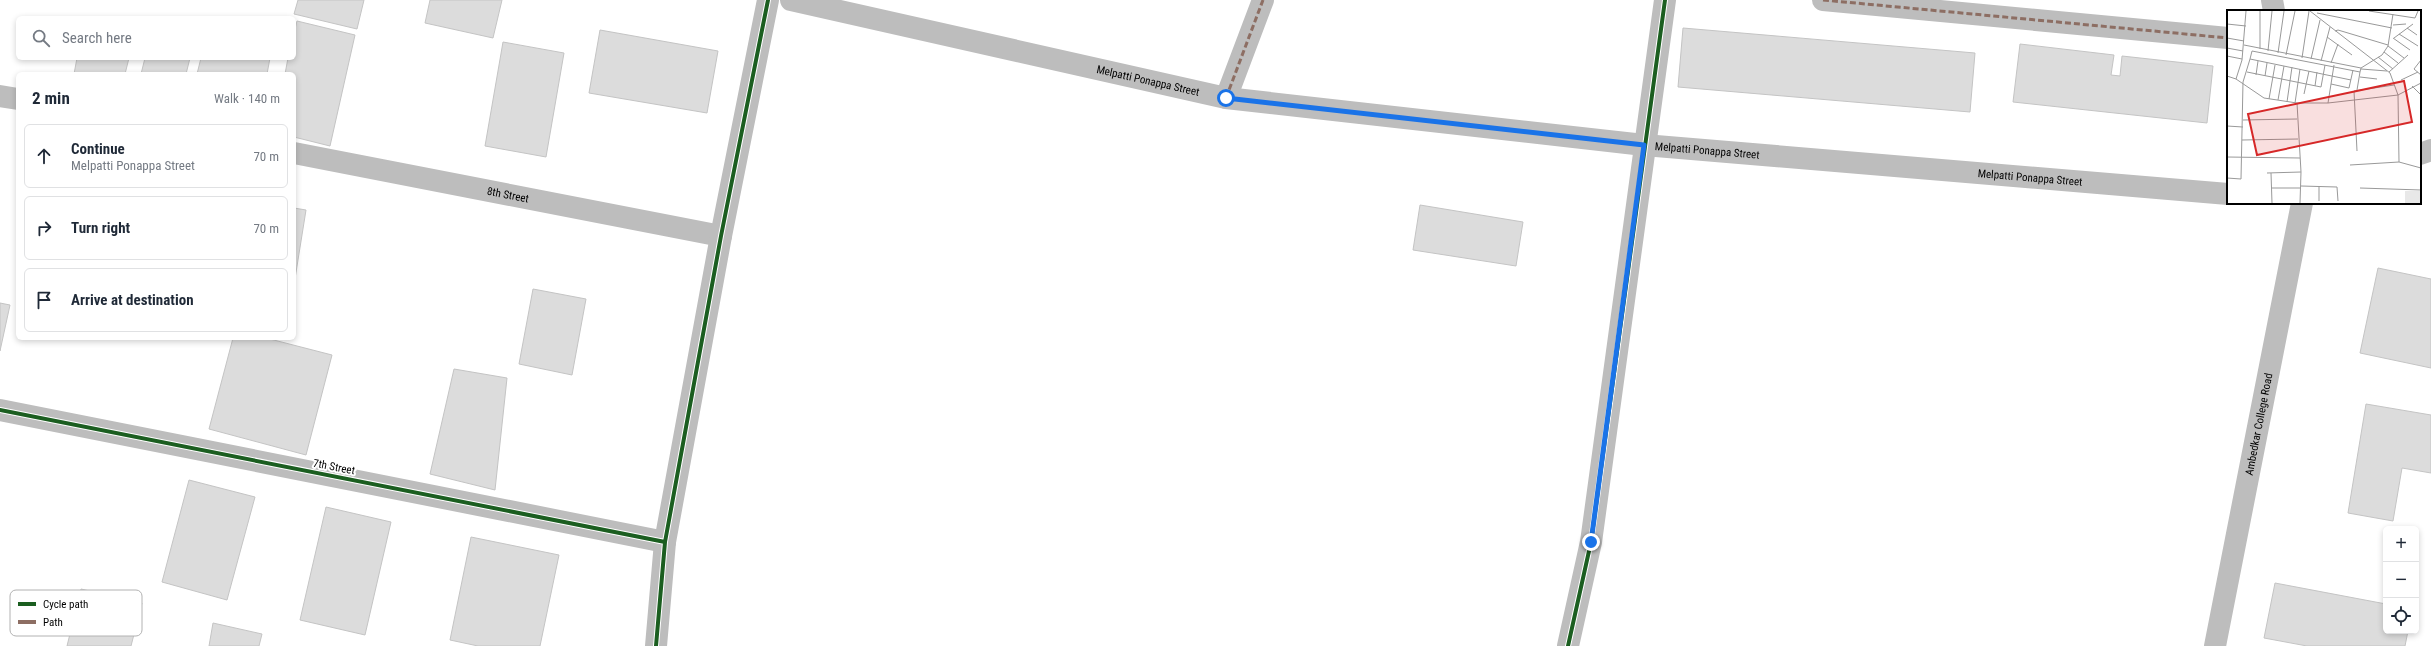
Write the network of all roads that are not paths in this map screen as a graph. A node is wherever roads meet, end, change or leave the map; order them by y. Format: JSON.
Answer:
{"nodes":[{"id":1,"x":768,"y":0,"type":"edge"},
{"id":2,"x":791,"y":0,"type":"edge"},
{"id":3,"x":1264,"y":0,"type":"edge"},
{"id":4,"x":1665,"y":0,"type":"edge"},
{"id":5,"x":1823,"y":0,"type":"edge"},
{"id":6,"x":2272,"y":0,"type":"edge"},
{"id":7,"x":2274,"y":10,"type":"edge"},
{"id":8,"x":2227,"y":38,"type":"edge"},
{"id":9,"x":0,"y":96,"type":"edge"},
{"id":10,"x":1226,"y":98,"type":"junction"},
{"id":11,"x":16,"y":99,"type":"edge"},
{"id":12,"x":1644,"y":145,"type":"junction"},
{"id":13,"x":2431,"y":150,"type":"edge"},
{"id":14,"x":296,"y":153,"type":"edge"},
{"id":15,"x":2421,"y":154,"type":"edge"},
{"id":16,"x":2227,"y":194,"type":"edge"},
{"id":17,"x":2302,"y":204,"type":"edge"},
{"id":18,"x":721,"y":236,"type":"junction"},
{"id":19,"x":0,"y":410,"type":"edge"},
{"id":20,"x":665,"y":542,"type":"junction"},
{"id":21,"x":656,"y":646,"type":"edge"},
{"id":22,"x":1568,"y":646,"type":"edge"},
{"id":23,"x":2216,"y":646,"type":"edge"}],
"edges":[{"from":1,"to":18,"type":"street"},
{"from":2,"to":10,"type":"street","name":"Melpatti Ponappa Street"},
{"from":3,"to":10,"type":"street"},
{"from":4,"to":12,"type":"street"},
{"from":5,"to":8,"type":"street"},
{"from":6,"to":7,"type":"street"},
{"from":9,"to":11,"type":"street"},
{"from":10,"to":12,"type":"street","name":"Melpatti Ponappa Street"},
{"from":12,"to":16,"type":"street","name":"Melpatti Ponappa Street"},
{"from":12,"to":22,"type":"street"},
{"from":13,"to":15,"type":"street"},
{"from":14,"to":18,"type":"street","name":"8th Street"},
{"from":17,"to":23,"type":"street","name":"Ambedkar College Road"},
{"from":18,"to":20,"type":"street"},
{"from":19,"to":20,"type":"street","name":"7th Street"},
{"from":20,"to":21,"type":"street"}]}
